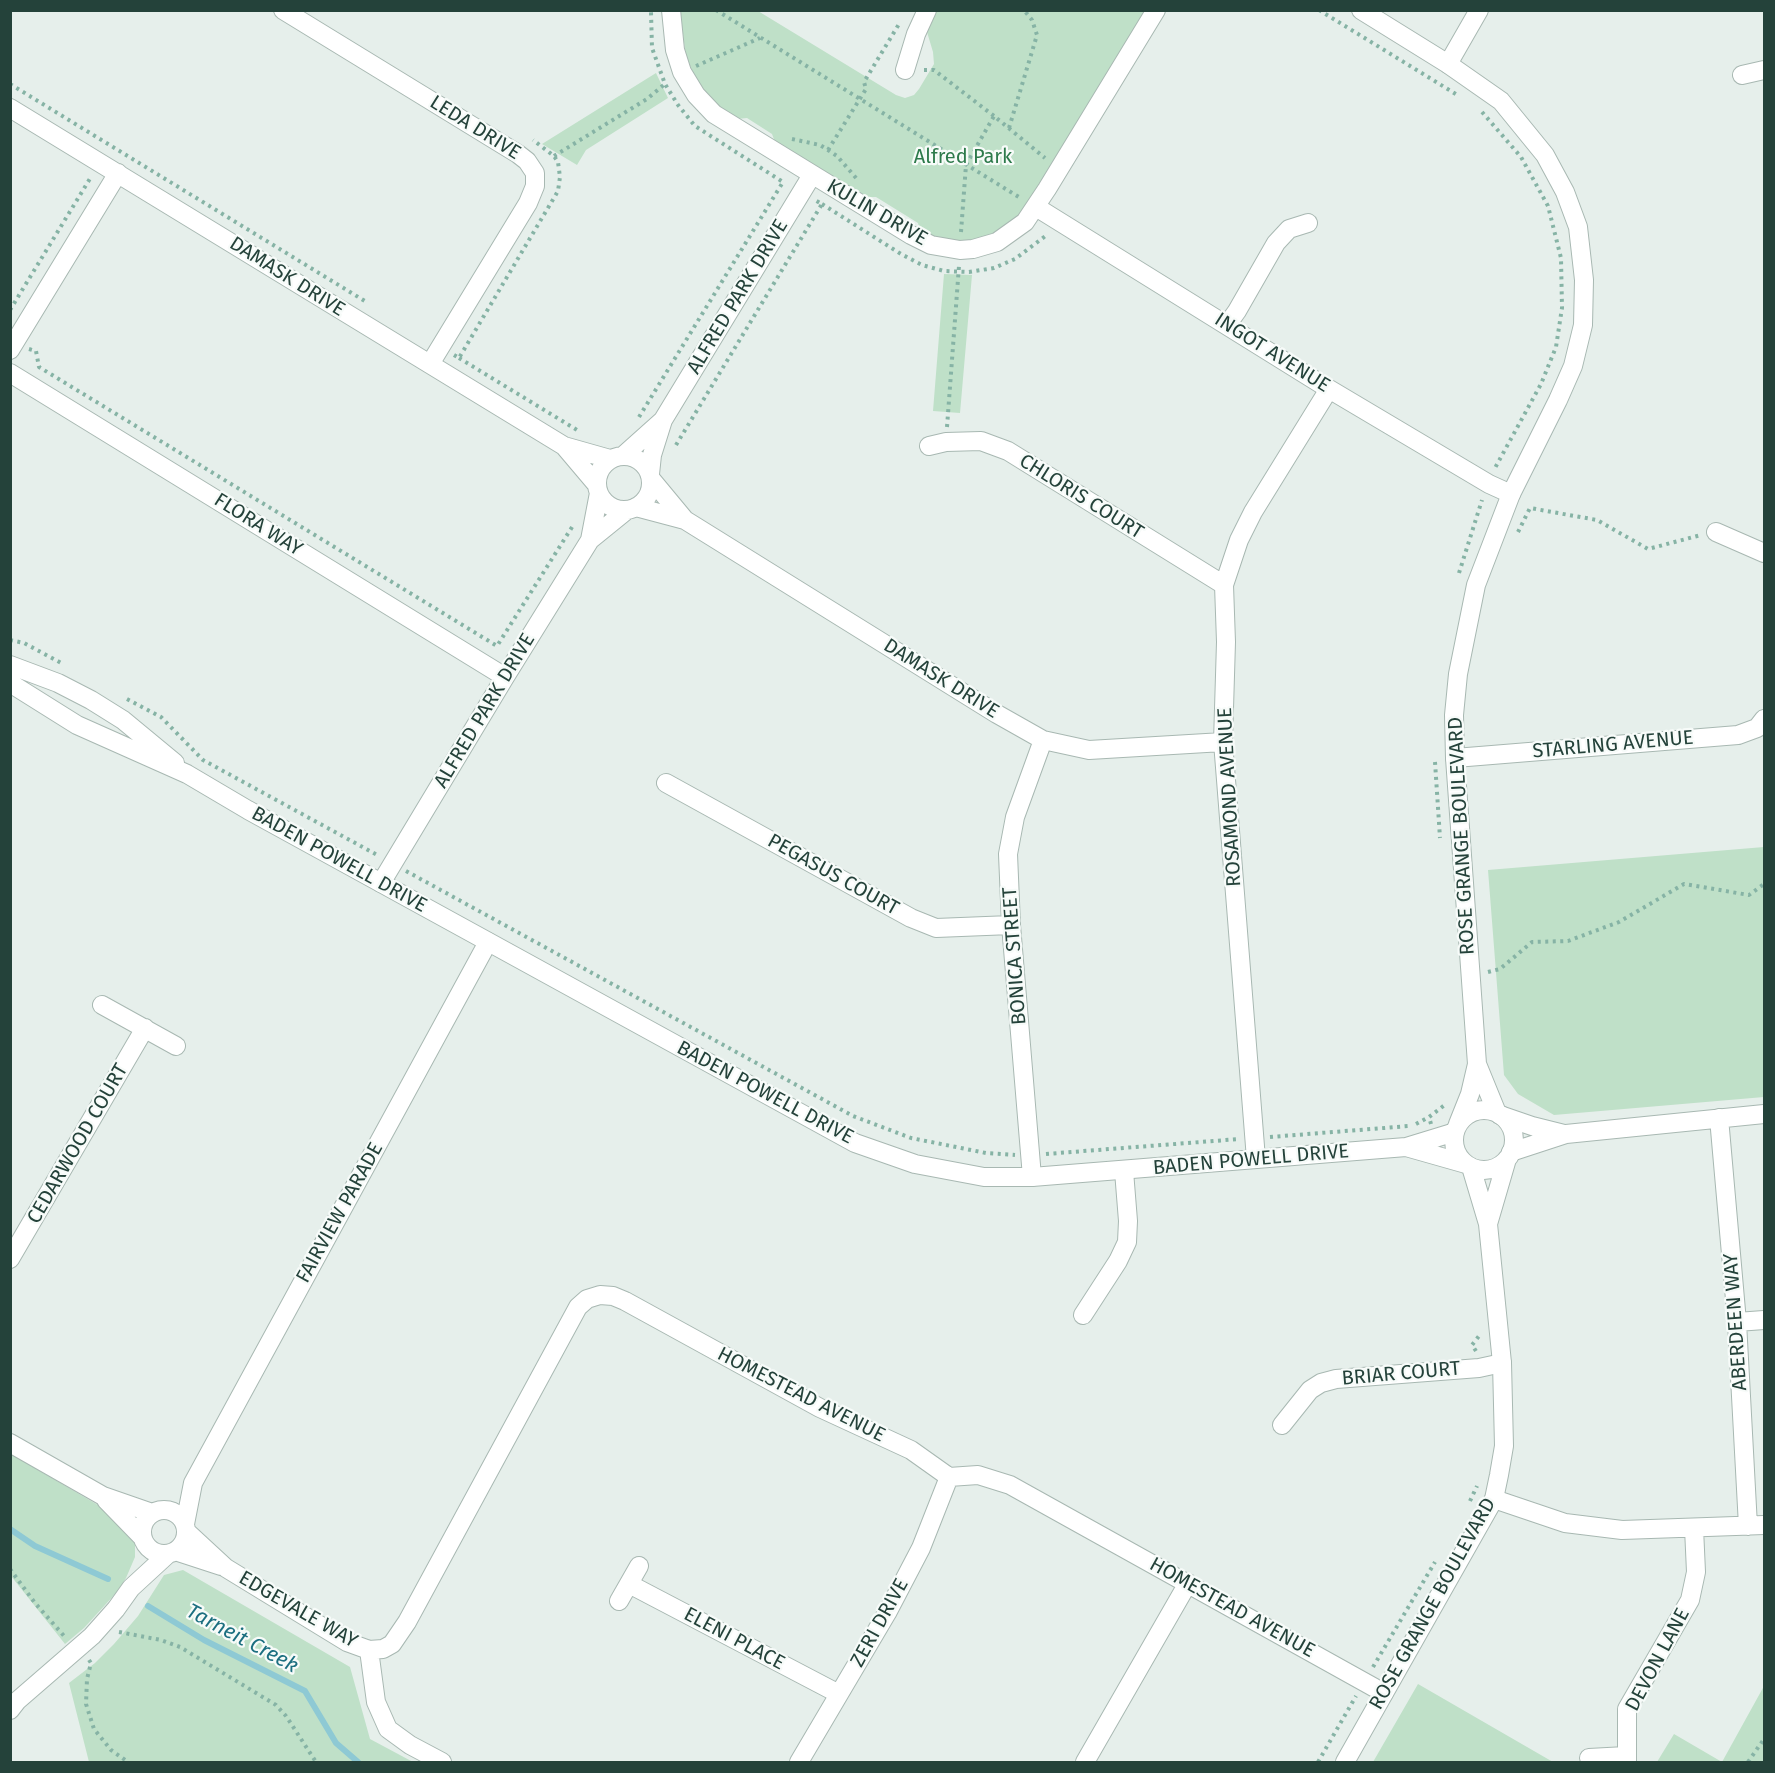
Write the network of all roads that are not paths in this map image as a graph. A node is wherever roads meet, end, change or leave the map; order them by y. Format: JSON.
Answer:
{"nodes":[{"id":1,"x":283,"y":10,"type":"edge"},
{"id":2,"x":671,"y":10,"type":"edge"},
{"id":3,"x":927,"y":10,"type":"edge"},
{"id":4,"x":1156,"y":10,"type":"edge"},
{"id":5,"x":1361,"y":10,"type":"edge"},
{"id":6,"x":1479,"y":10,"type":"edge"},
{"id":7,"x":1448,"y":64,"type":"junction"},
{"id":8,"x":905,"y":70,"type":"road end"},
{"id":9,"x":1764,"y":70,"type":"edge"},
{"id":10,"x":1742,"y":75,"type":"dead end"},
{"id":11,"x":10,"y":108,"type":"edge"},
{"id":12,"x":118,"y":173,"type":"junction"},
{"id":13,"x":812,"y":175,"type":"junction"},
{"id":14,"x":1036,"y":207,"type":"junction"},
{"id":15,"x":1308,"y":224,"type":"dead end"},
{"id":16,"x":1227,"y":325,"type":"junction"},
{"id":17,"x":13,"y":345,"type":"edge"},
{"id":18,"x":430,"y":364,"type":"junction"},
{"id":19,"x":10,"y":372,"type":"edge"},
{"id":20,"x":1329,"y":389,"type":"junction"},
{"id":21,"x":663,"y":420,"type":"junction"},
{"id":22,"x":938,"y":444,"type":"road end"},
{"id":23,"x":564,"y":446,"type":"junction"},
{"id":24,"x":617,"y":457,"type":"junction"},
{"id":25,"x":651,"y":477,"type":"junction"},
{"id":26,"x":598,"y":489,"type":"junction"},
{"id":27,"x":1511,"y":494,"type":"junction"},
{"id":28,"x":631,"y":509,"type":"junction"},
{"id":29,"x":685,"y":520,"type":"junction"},
{"id":30,"x":1716,"y":532,"type":"road end"},
{"id":31,"x":590,"y":540,"type":"junction"},
{"id":32,"x":1764,"y":553,"type":"edge"},
{"id":33,"x":1224,"y":585,"type":"junction"},
{"id":34,"x":10,"y":665,"type":"edge"},
{"id":35,"x":505,"y":677,"type":"junction"},
{"id":36,"x":10,"y":683,"type":"edge"},
{"id":37,"x":91,"y":700,"type":"junction"},
{"id":38,"x":1764,"y":719,"type":"edge"},
{"id":39,"x":77,"y":725,"type":"junction"},
{"id":40,"x":1043,"y":740,"type":"junction"},
{"id":41,"x":1223,"y":742,"type":"junction"},
{"id":42,"x":1455,"y":758,"type":"junction"},
{"id":43,"x":187,"y":774,"type":"junction"},
{"id":44,"x":666,"y":783,"type":"dead end"},
{"id":45,"x":381,"y":883,"type":"junction"},
{"id":46,"x":1011,"y":925,"type":"junction"},
{"id":47,"x":488,"y":942,"type":"junction"},
{"id":48,"x":102,"y":1005,"type":"dead end"},
{"id":49,"x":145,"y":1028,"type":"junction"},
{"id":50,"x":176,"y":1046,"type":"dead end"},
{"id":51,"x":1476,"y":1064,"type":"junction"},
{"id":52,"x":1498,"y":1114,"type":"junction"},
{"id":53,"x":1764,"y":1114,"type":"edge"},
{"id":54,"x":1719,"y":1118,"type":"junction"},
{"id":55,"x":1456,"y":1128,"type":"junction"},
{"id":56,"x":1566,"y":1134,"type":"junction"},
{"id":57,"x":1406,"y":1147,"type":"junction"},
{"id":58,"x":1509,"y":1155,"type":"junction"},
{"id":59,"x":1256,"y":1160,"type":"junction"},
{"id":60,"x":1468,"y":1165,"type":"junction"},
{"id":61,"x":1124,"y":1171,"type":"junction"},
{"id":62,"x":1032,"y":1177,"type":"junction"},
{"id":63,"x":1488,"y":1224,"type":"junction"},
{"id":64,"x":10,"y":1259,"type":"edge"},
{"id":65,"x":1083,"y":1315,"type":"dead end"},
{"id":66,"x":1764,"y":1320,"type":"edge"},
{"id":67,"x":1737,"y":1322,"type":"junction"},
{"id":68,"x":1502,"y":1363,"type":"junction"},
{"id":69,"x":1282,"y":1425,"type":"dead end"},
{"id":70,"x":10,"y":1443,"type":"edge"},
{"id":71,"x":949,"y":1477,"type":"junction"},
{"id":72,"x":192,"y":1483,"type":"junction"},
{"id":73,"x":103,"y":1496,"type":"junction"},
{"id":74,"x":1494,"y":1498,"type":"junction"},
{"id":75,"x":156,"y":1512,"type":"junction"},
{"id":76,"x":1756,"y":1525,"type":"edge"},
{"id":77,"x":185,"y":1527,"type":"junction"},
{"id":78,"x":1694,"y":1528,"type":"junction"},
{"id":79,"x":143,"y":1539,"type":"junction"},
{"id":80,"x":171,"y":1553,"type":"junction"},
{"id":81,"x":639,"y":1566,"type":"dead end"},
{"id":82,"x":226,"y":1568,"type":"junction"},
{"id":83,"x":1188,"y":1583,"type":"junction"},
{"id":84,"x":629,"y":1584,"type":"junction"},
{"id":85,"x":131,"y":1588,"type":"junction"},
{"id":86,"x":619,"y":1601,"type":"dead end"},
{"id":87,"x":369,"y":1650,"type":"junction"},
{"id":88,"x":1384,"y":1693,"type":"junction"},
{"id":89,"x":839,"y":1694,"type":"junction"},
{"id":90,"x":10,"y":1710,"type":"edge"},
{"id":91,"x":1589,"y":1758,"type":"dead end"},
{"id":92,"x":1627,"y":1759,"type":"edge"},
{"id":93,"x":442,"y":1762,"type":"edge"},
{"id":94,"x":799,"y":1762,"type":"edge"},
{"id":95,"x":1085,"y":1762,"type":"edge"},
{"id":96,"x":1345,"y":1762,"type":"edge"}],
"edges":[{"from":1,"to":18,"type":"street","name":"LEDA DRIVE"},
{"from":2,"to":13,"type":"street","name":"KULIN DRIVE"},
{"from":3,"to":8,"type":"street"},
{"from":4,"to":14,"type":"street","name":"KULIN DRIVE"},
{"from":5,"to":7,"type":"street","name":"ROSE GRANGE BOULEVARD"},
{"from":6,"to":7,"type":"street"},
{"from":7,"to":27,"type":"street","name":"ROSE GRANGE BOULEVARD"},
{"from":9,"to":10,"type":"street"},
{"from":11,"to":12,"type":"street","name":"DAMASK DRIVE"},
{"from":12,"to":17,"type":"street"},
{"from":12,"to":18,"type":"street","name":"DAMASK DRIVE"},
{"from":13,"to":14,"type":"street","name":"KULIN DRIVE"},
{"from":13,"to":21,"type":"street","name":"ALFRED PARK DRIVE"},
{"from":14,"to":16,"type":"street","name":"INGOT AVENUE"},
{"from":15,"to":16,"type":"street"},
{"from":16,"to":20,"type":"street","name":"INGOT AVENUE"},
{"from":18,"to":23,"type":"street","name":"DAMASK DRIVE"},
{"from":19,"to":35,"type":"street","name":"FLORA WAY"},
{"from":20,"to":27,"type":"street","name":"INGOT AVENUE"},
{"from":20,"to":33,"type":"street","name":"ROSAMOND AVENUE"},
{"from":21,"to":24,"type":"street","name":"ALFRED PARK DRIVE"},
{"from":21,"to":25,"type":"street","name":"ALFRED PARK DRIVE"},
{"from":22,"to":33,"type":"street","name":"CHLORIS COURT"},
{"from":23,"to":24,"type":"street","name":"DAMASK DRIVE"},
{"from":23,"to":26,"type":"street","name":"DAMASK DRIVE"},
{"from":24,"to":25,"type":"street"},
{"from":24,"to":26,"type":"street"},
{"from":25,"to":28,"type":"street"},
{"from":25,"to":29,"type":"street","name":"DAMASK DRIVE"},
{"from":26,"to":28,"type":"street"},
{"from":26,"to":31,"type":"street","name":"ALFRED PARK DRIVE"},
{"from":27,"to":42,"type":"street","name":"ROSE GRANGE BOULEVARD"},
{"from":28,"to":29,"type":"street","name":"DAMASK DRIVE"},
{"from":28,"to":31,"type":"street","name":"ALFRED PARK DRIVE"},
{"from":29,"to":40,"type":"street","name":"DAMASK DRIVE"},
{"from":30,"to":32,"type":"street"},
{"from":31,"to":35,"type":"street","name":"ALFRED PARK DRIVE"},
{"from":33,"to":41,"type":"street","name":"ROSAMOND AVENUE"},
{"from":34,"to":37,"type":"street","name":"BADEN POWELL DRIVE"},
{"from":35,"to":45,"type":"street","name":"ALFRED PARK DRIVE"},
{"from":36,"to":39,"type":"street","name":"BADEN POWELL DRIVE"},
{"from":37,"to":39,"type":"street"},
{"from":37,"to":43,"type":"street","name":"BADEN POWELL DRIVE"},
{"from":38,"to":42,"type":"street","name":"STARLING AVENUE"},
{"from":39,"to":43,"type":"street","name":"BADEN POWELL DRIVE"},
{"from":40,"to":41,"type":"street","name":"DAMASK DRIVE"},
{"from":40,"to":46,"type":"street","name":"BONICA STREET"},
{"from":41,"to":59,"type":"street","name":"ROSAMOND AVENUE"},
{"from":42,"to":51,"type":"street","name":"ROSE GRANGE BOULEVARD"},
{"from":43,"to":45,"type":"street","name":"BADEN POWELL DRIVE"},
{"from":44,"to":46,"type":"street","name":"PEGASUS COURT"},
{"from":45,"to":47,"type":"street","name":"BADEN POWELL DRIVE"},
{"from":46,"to":62,"type":"street","name":"BONICA STREET"},
{"from":47,"to":62,"type":"street","name":"BADEN POWELL DRIVE"},
{"from":47,"to":72,"type":"street","name":"FAIRVIEW PARADE"},
{"from":48,"to":49,"type":"street"},
{"from":49,"to":50,"type":"street"},
{"from":49,"to":64,"type":"street","name":"CEDARWOOD COURT"},
{"from":51,"to":52,"type":"street","name":"ROSE GRANGE BOULEVARD"},
{"from":51,"to":55,"type":"street","name":"ROSE GRANGE BOULEVARD"},
{"from":52,"to":55,"type":"street"},
{"from":52,"to":56,"type":"street"},
{"from":52,"to":58,"type":"street"},
{"from":53,"to":54,"type":"street"},
{"from":54,"to":56,"type":"street"},
{"from":54,"to":67,"type":"street","name":"ABERDEEN WAY"},
{"from":55,"to":57,"type":"street","name":"BADEN POWELL DRIVE"},
{"from":55,"to":60,"type":"street"},
{"from":56,"to":58,"type":"street"},
{"from":57,"to":59,"type":"street","name":"BADEN POWELL DRIVE"},
{"from":57,"to":60,"type":"street","name":"BADEN POWELL DRIVE"},
{"from":58,"to":60,"type":"street"},
{"from":58,"to":63,"type":"street","name":"ROSE GRANGE BOULEVARD"},
{"from":59,"to":61,"type":"street","name":"BADEN POWELL DRIVE"},
{"from":60,"to":63,"type":"street","name":"ROSE GRANGE BOULEVARD"},
{"from":61,"to":62,"type":"street","name":"BADEN POWELL DRIVE"},
{"from":61,"to":65,"type":"street"},
{"from":63,"to":68,"type":"street","name":"ROSE GRANGE BOULEVARD"},
{"from":66,"to":67,"type":"street"},
{"from":67,"to":76,"type":"street","name":"ABERDEEN WAY"},
{"from":68,"to":69,"type":"street","name":"BRIAR COURT"},
{"from":68,"to":74,"type":"street","name":"ROSE GRANGE BOULEVARD"},
{"from":70,"to":73,"type":"street"},
{"from":71,"to":83,"type":"street","name":"HOMESTEAD AVENUE"},
{"from":71,"to":87,"type":"street","name":"HOMESTEAD AVENUE"},
{"from":71,"to":89,"type":"street","name":"ZERI DRIVE"},
{"from":72,"to":75,"type":"street","name":"FAIRVIEW PARADE"},
{"from":72,"to":77,"type":"street","name":"FAIRVIEW PARADE"},
{"from":73,"to":75,"type":"street"},
{"from":73,"to":79,"type":"street"},
{"from":74,"to":78,"type":"street"},
{"from":74,"to":88,"type":"street","name":"ROSE GRANGE BOULEVARD"},
{"from":75,"to":77,"type":"street"},
{"from":75,"to":79,"type":"street"},
{"from":76,"to":78,"type":"street"},
{"from":77,"to":80,"type":"street"},
{"from":77,"to":82,"type":"street","name":"EDGEVALE WAY"},
{"from":78,"to":92,"type":"street","name":"DEVON LANE"},
{"from":79,"to":80,"type":"street"},
{"from":79,"to":85,"type":"street"},
{"from":80,"to":82,"type":"street","name":"EDGEVALE WAY"},
{"from":80,"to":85,"type":"street"},
{"from":81,"to":84,"type":"street"},
{"from":82,"to":87,"type":"street","name":"EDGEVALE WAY"},
{"from":83,"to":88,"type":"street","name":"HOMESTEAD AVENUE"},
{"from":83,"to":95,"type":"street"},
{"from":84,"to":86,"type":"street"},
{"from":84,"to":89,"type":"street","name":"ELENI PLACE"},
{"from":85,"to":90,"type":"street"},
{"from":87,"to":93,"type":"street","name":"EDGEVALE WAY"},
{"from":88,"to":96,"type":"street","name":"ROSE GRANGE BOULEVARD"},
{"from":89,"to":94,"type":"street","name":"ZERI DRIVE"},
{"from":91,"to":92,"type":"street","name":"DEVON LANE"}]}
